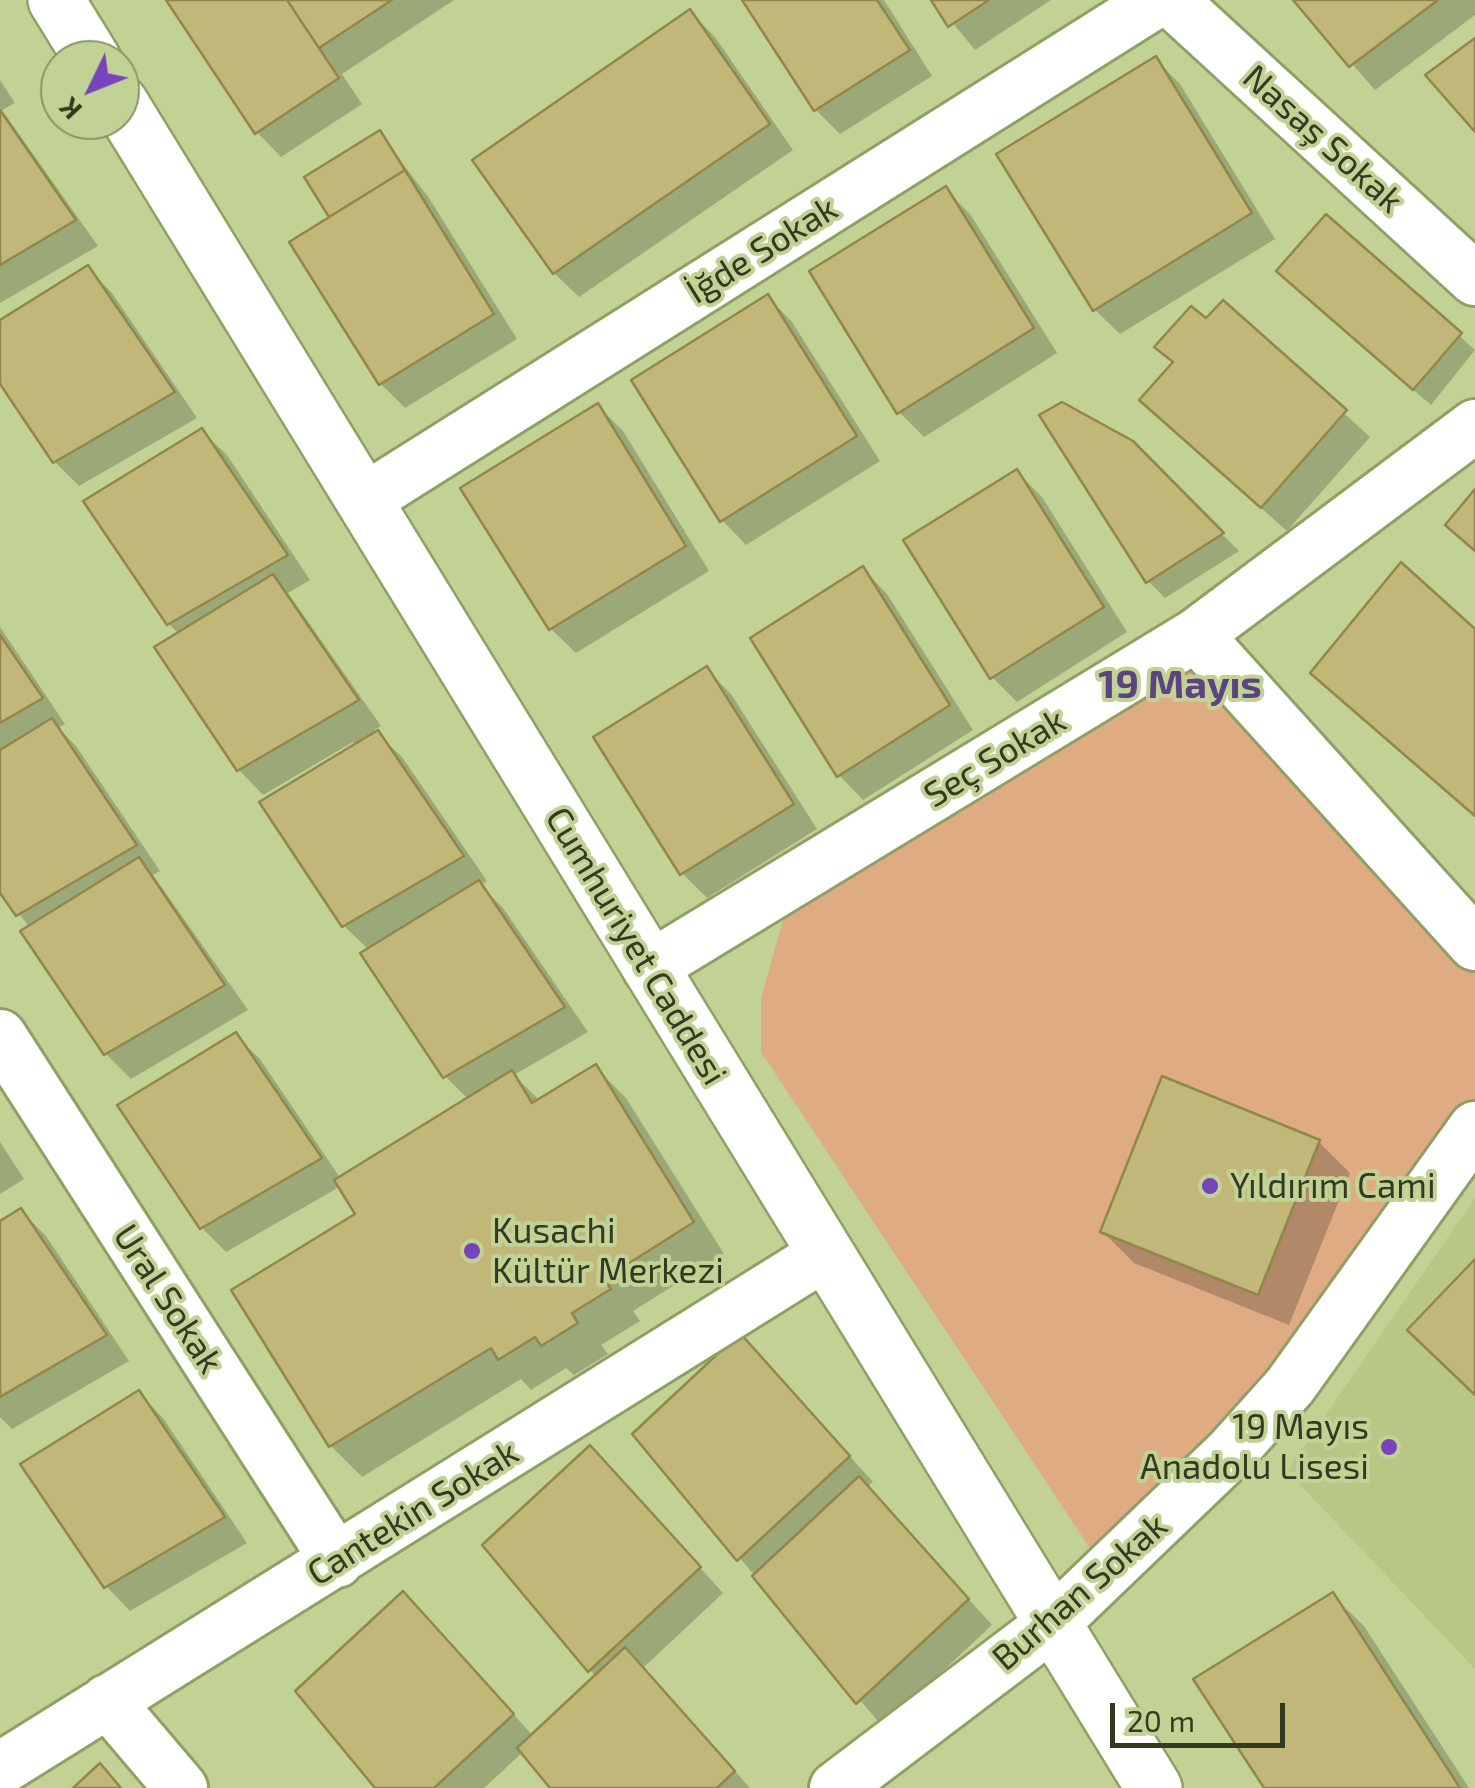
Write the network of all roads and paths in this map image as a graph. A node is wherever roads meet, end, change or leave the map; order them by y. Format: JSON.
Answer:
{"nodes":[{"id":1,"x":56,"y":0,"type":"edge"},
{"id":2,"x":1158,"y":0,"type":"edge"},
{"id":3,"x":1171,"y":0,"type":"edge"},
{"id":4,"x":81,"y":40,"type":"edge"},
{"id":5,"x":140,"y":135,"type":"edge"},
{"id":6,"x":1475,"y":278,"type":"edge"},
{"id":7,"x":1475,"y":426,"type":"edge"},
{"id":8,"x":366,"y":499,"type":"junction"},
{"id":9,"x":1196,"y":635,"type":"junction"},
{"id":10,"x":1475,"y":944,"type":"edge"},
{"id":11,"x":649,"y":968,"type":"junction"},
{"id":12,"x":0,"y":1036,"type":"edge"},
{"id":13,"x":1475,"y":1128,"type":"edge"},
{"id":14,"x":825,"y":1254,"type":"junction"},
{"id":15,"x":337,"y":1561,"type":"junction"},
{"id":16,"x":1051,"y":1624,"type":"junction"},
{"id":17,"x":107,"y":1701,"type":"junction"},
{"id":18,"x":0,"y":1769,"type":"edge"},
{"id":19,"x":181,"y":1788,"type":"edge"},
{"id":20,"x":836,"y":1788,"type":"edge"},
{"id":21,"x":1154,"y":1788,"type":"edge"}],
"edges":[{"from":1,"to":4,"type":"street"},
{"from":2,"to":8,"type":"street","name":"İğde Sokak"},
{"from":3,"to":6,"type":"street","name":"Nasaş Sokak"},
{"from":5,"to":8,"type":"street","name":"Cumhuriyet Caddesi"},
{"from":7,"to":9,"type":"street","name":"Seç Sokak"},
{"from":8,"to":11,"type":"street","name":"Cumhuriyet Caddesi"},
{"from":9,"to":10,"type":"street"},
{"from":9,"to":11,"type":"street","name":"Seç Sokak"},
{"from":11,"to":14,"type":"street","name":"Cumhuriyet Caddesi"},
{"from":12,"to":15,"type":"street","name":"Ural Sokak"},
{"from":13,"to":16,"type":"street","name":"Burhan Sokak"},
{"from":14,"to":15,"type":"street","name":"Cantekin Sokak"},
{"from":14,"to":16,"type":"street","name":"Cumhuriyet Caddesi"},
{"from":15,"to":17,"type":"street","name":"Cantekin Sokak"},
{"from":16,"to":20,"type":"street","name":"Burhan Sokak"},
{"from":16,"to":21,"type":"street","name":"Cumhuriyet Caddesi"},
{"from":17,"to":18,"type":"street","name":"Cantekin Sokak"},
{"from":17,"to":19,"type":"street"}]}
